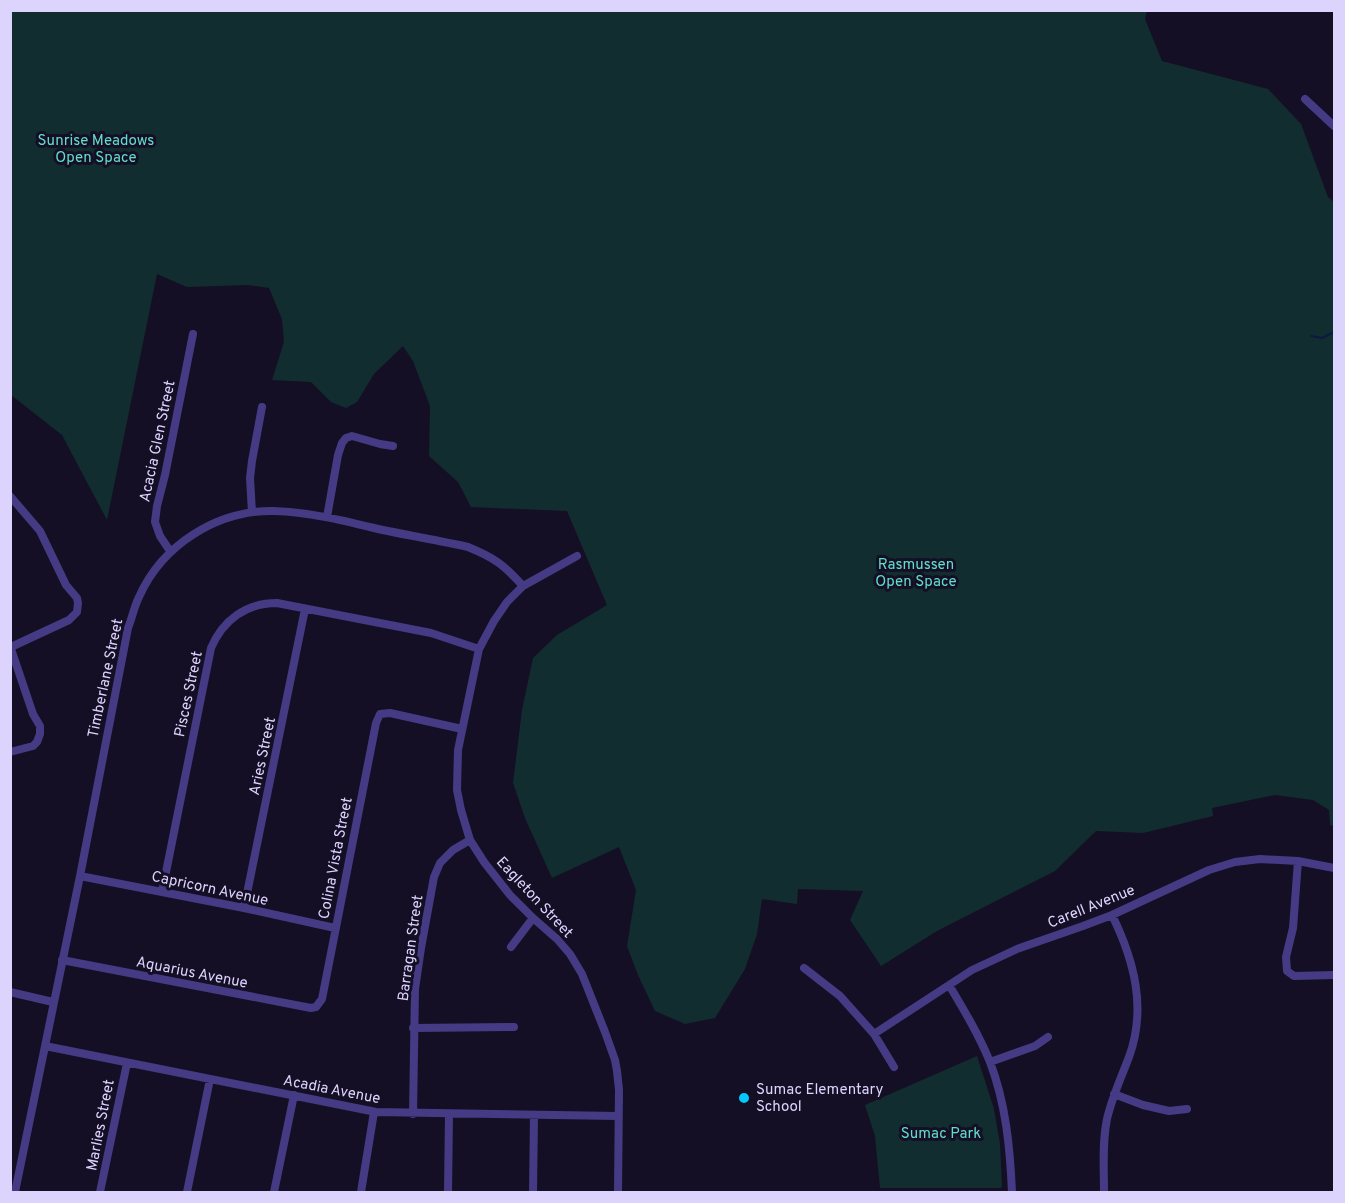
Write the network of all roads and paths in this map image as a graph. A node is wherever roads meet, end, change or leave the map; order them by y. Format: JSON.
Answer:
{"nodes":[{"id":1,"x":1305,"y":99,"type":"dead end"},
{"id":2,"x":1335,"y":126,"type":"edge"},
{"id":3,"x":193,"y":334,"type":"dead end"},
{"id":4,"x":262,"y":407,"type":"dead end"},
{"id":5,"x":393,"y":446,"type":"dead end"},
{"id":6,"x":10,"y":496,"type":"edge"},
{"id":7,"x":252,"y":512,"type":"junction"},
{"id":8,"x":327,"y":517,"type":"junction"},
{"id":9,"x":171,"y":550,"type":"junction"},
{"id":10,"x":578,"y":556,"type":"dead end"},
{"id":11,"x":523,"y":586,"type":"junction"},
{"id":12,"x":305,"y":609,"type":"junction"},
{"id":13,"x":11,"y":647,"type":"edge"},
{"id":14,"x":479,"y":649,"type":"junction"},
{"id":15,"x":462,"y":729,"type":"junction"},
{"id":16,"x":10,"y":752,"type":"edge"},
{"id":17,"x":471,"y":840,"type":"junction"},
{"id":18,"x":1298,"y":861,"type":"junction"},
{"id":19,"x":1335,"y":868,"type":"edge"},
{"id":20,"x":80,"y":876,"type":"junction"},
{"id":21,"x":162,"y":891,"type":"junction"},
{"id":22,"x":244,"y":908,"type":"junction"},
{"id":23,"x":1112,"y":915,"type":"junction"},
{"id":24,"x":533,"y":918,"type":"junction"},
{"id":25,"x":335,"y":928,"type":"junction"},
{"id":26,"x":511,"y":947,"type":"dead end"},
{"id":27,"x":62,"y":960,"type":"junction"},
{"id":28,"x":804,"y":968,"type":"dead end"},
{"id":29,"x":1335,"y":975,"type":"edge"},
{"id":30,"x":949,"y":985,"type":"junction"},
{"id":31,"x":11,"y":992,"type":"edge"},
{"id":32,"x":53,"y":1002,"type":"junction"},
{"id":33,"x":316,"y":1007,"type":"joint"},
{"id":34,"x":514,"y":1027,"type":"dead end"},
{"id":35,"x":413,"y":1028,"type":"junction"},
{"id":36,"x":874,"y":1034,"type":"junction"},
{"id":37,"x":1048,"y":1037,"type":"dead end"},
{"id":38,"x":45,"y":1046,"type":"junction"},
{"id":39,"x":990,"y":1062,"type":"junction"},
{"id":40,"x":127,"y":1063,"type":"junction"},
{"id":41,"x":894,"y":1067,"type":"dead end"},
{"id":42,"x":210,"y":1079,"type":"junction"},
{"id":43,"x":1114,"y":1094,"type":"junction"},
{"id":44,"x":294,"y":1095,"type":"junction"},
{"id":45,"x":1187,"y":1109,"type":"dead end"},
{"id":46,"x":374,"y":1112,"type":"junction"},
{"id":47,"x":413,"y":1114,"type":"junction"},
{"id":48,"x":449,"y":1114,"type":"junction"},
{"id":49,"x":534,"y":1115,"type":"junction"},
{"id":50,"x":618,"y":1116,"type":"junction"},
{"id":51,"x":15,"y":1192,"type":"edge"},
{"id":52,"x":100,"y":1192,"type":"edge"},
{"id":53,"x":187,"y":1192,"type":"edge"},
{"id":54,"x":274,"y":1192,"type":"edge"},
{"id":55,"x":361,"y":1192,"type":"edge"},
{"id":56,"x":448,"y":1192,"type":"edge"},
{"id":57,"x":533,"y":1192,"type":"edge"},
{"id":58,"x":618,"y":1192,"type":"edge"},
{"id":59,"x":1012,"y":1192,"type":"edge"},
{"id":60,"x":1104,"y":1192,"type":"edge"}],
"edges":[{"from":1,"to":2,"type":"street"},
{"from":3,"to":9,"type":"street","name":"Acacia Glen Street"},
{"from":4,"to":7,"type":"street"},
{"from":5,"to":8,"type":"street"},
{"from":6,"to":13,"type":"street"},
{"from":7,"to":8,"type":"street","name":"Timberlane Street"},
{"from":7,"to":9,"type":"street","name":"Timberlane Street"},
{"from":8,"to":11,"type":"street","name":"Timberlane Street"},
{"from":9,"to":20,"type":"street","name":"Timberlane Street"},
{"from":10,"to":11,"type":"street","name":"Eagleton Street"},
{"from":11,"to":14,"type":"street","name":"Eagleton Street"},
{"from":12,"to":14,"type":"street","name":"Pisces Street"},
{"from":12,"to":21,"type":"street","name":"Pisces Street"},
{"from":12,"to":22,"type":"street","name":"Aries Street"},
{"from":13,"to":16,"type":"street"},
{"from":14,"to":15,"type":"street","name":"Eagleton Street"},
{"from":15,"to":17,"type":"street","name":"Eagleton Street"},
{"from":15,"to":25,"type":"street","name":"Colina Vista Street"},
{"from":17,"to":24,"type":"street","name":"Eagleton Street"},
{"from":17,"to":35,"type":"street","name":"Barragan Street"},
{"from":18,"to":19,"type":"street","name":"Carell Avenue"},
{"from":18,"to":23,"type":"street","name":"Carell Avenue"},
{"from":18,"to":29,"type":"street"},
{"from":20,"to":21,"type":"street","name":"Capricorn Avenue"},
{"from":20,"to":27,"type":"street","name":"Timberlane Street"},
{"from":21,"to":22,"type":"street","name":"Capricorn Avenue"},
{"from":22,"to":25,"type":"street","name":"Capricorn Avenue"},
{"from":23,"to":30,"type":"street","name":"Carell Avenue"},
{"from":23,"to":43,"type":"street"},
{"from":24,"to":26,"type":"street"},
{"from":24,"to":50,"type":"street","name":"Eagleton Street"},
{"from":25,"to":33,"type":"street","name":"Colina Vista Street"},
{"from":27,"to":32,"type":"street","name":"Timberlane Street"},
{"from":27,"to":33,"type":"street","name":"Aquarius Avenue"},
{"from":28,"to":36,"type":"street"},
{"from":30,"to":36,"type":"street","name":"Carell Avenue"},
{"from":30,"to":39,"type":"street"},
{"from":31,"to":32,"type":"street"},
{"from":32,"to":38,"type":"street","name":"Timberlane Street"},
{"from":34,"to":35,"type":"street"},
{"from":35,"to":47,"type":"street","name":"Barragan Street"},
{"from":36,"to":41,"type":"street"},
{"from":37,"to":39,"type":"street"},
{"from":38,"to":40,"type":"street","name":"Acadia Avenue"},
{"from":38,"to":51,"type":"street","name":"Timberlane Street"},
{"from":39,"to":59,"type":"street"},
{"from":40,"to":42,"type":"street","name":"Acadia Avenue"},
{"from":40,"to":52,"type":"street","name":"Marlies Street"},
{"from":42,"to":44,"type":"street","name":"Acadia Avenue"},
{"from":42,"to":53,"type":"street"},
{"from":43,"to":45,"type":"street"},
{"from":43,"to":60,"type":"street"},
{"from":44,"to":46,"type":"street","name":"Acadia Avenue"},
{"from":44,"to":54,"type":"street"},
{"from":46,"to":47,"type":"street","name":"Acadia Avenue"},
{"from":46,"to":55,"type":"street"},
{"from":47,"to":48,"type":"street","name":"Acadia Avenue"},
{"from":48,"to":49,"type":"street","name":"Acadia Avenue"},
{"from":48,"to":56,"type":"street"},
{"from":49,"to":50,"type":"street","name":"Acadia Avenue"},
{"from":49,"to":57,"type":"street"},
{"from":50,"to":58,"type":"street","name":"Eagleton Street"}]}
